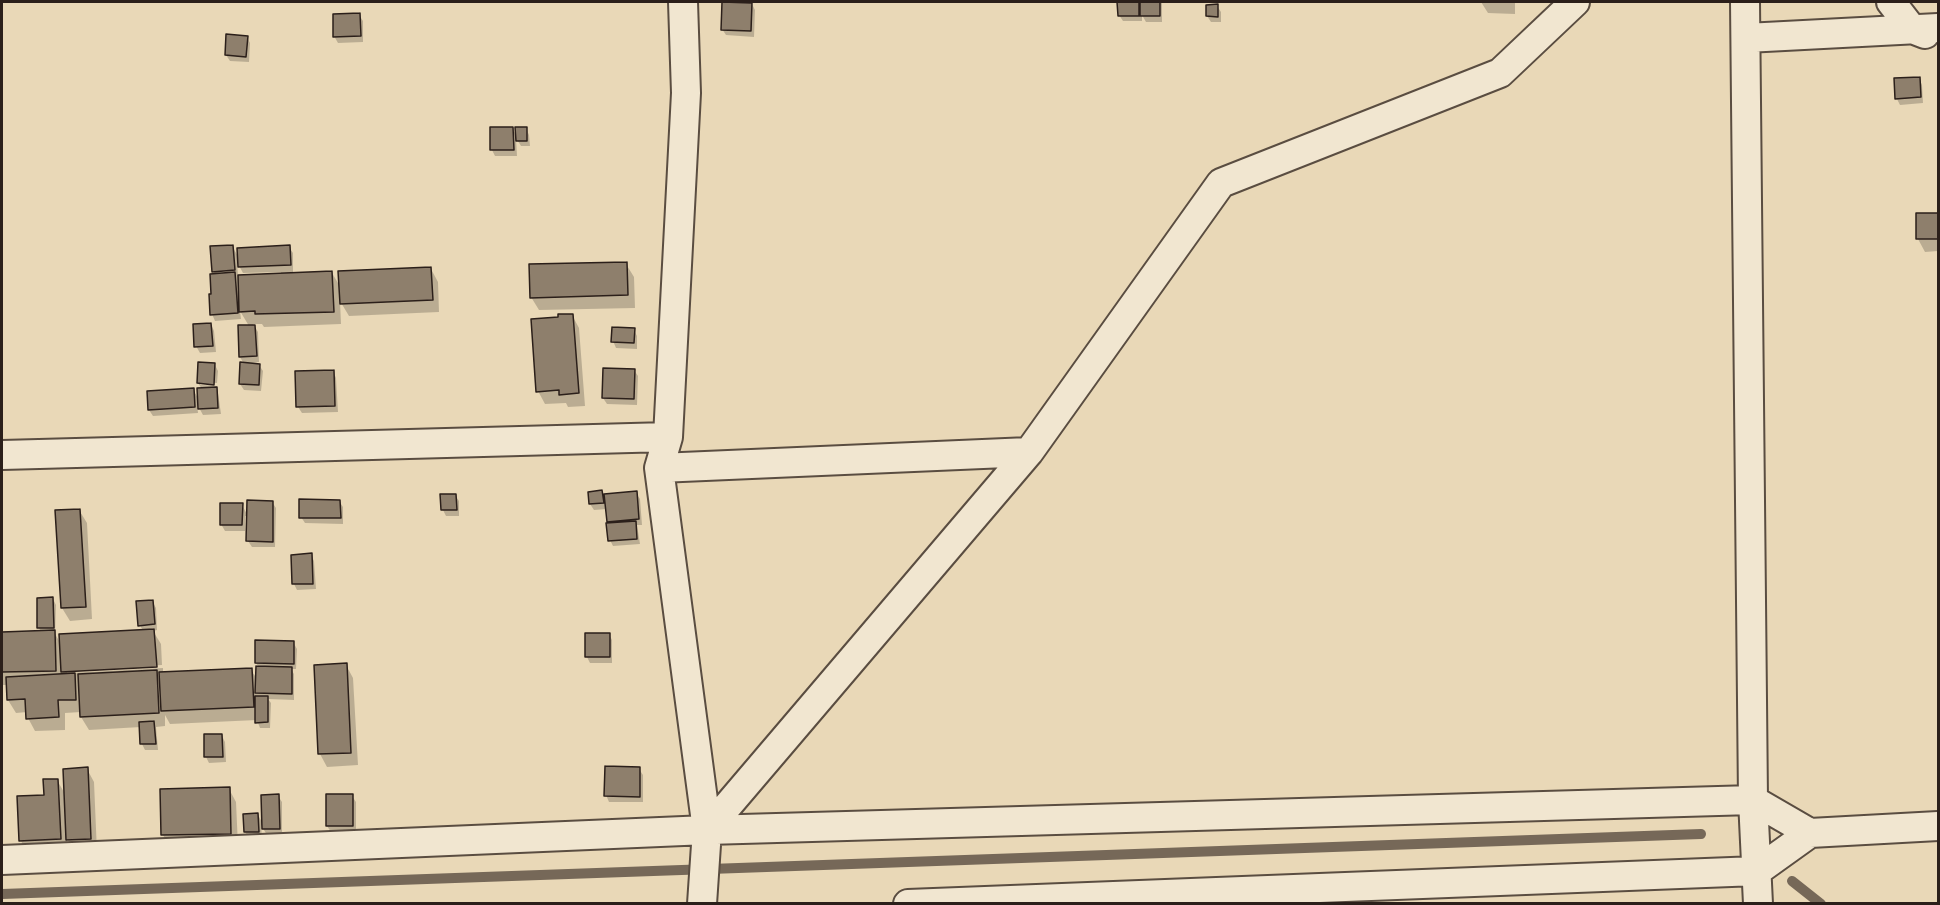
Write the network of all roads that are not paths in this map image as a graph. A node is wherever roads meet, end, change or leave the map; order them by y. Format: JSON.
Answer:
{"nodes":[{"id":1,"x":683,"y":2,"type":"edge"},
{"id":2,"x":1575,"y":2,"type":"edge"},
{"id":3,"x":1745,"y":2,"type":"edge"},
{"id":4,"x":1891,"y":2,"type":"edge"},
{"id":5,"x":1925,"y":28,"type":"edge"},
{"id":6,"x":1746,"y":38,"type":"junction"},
{"id":7,"x":1938,"y":39,"type":"edge"},
{"id":8,"x":668,"y":436,"type":"junction"},
{"id":9,"x":1029,"y":452,"type":"junction"},
{"id":10,"x":2,"y":455,"type":"edge"},
{"id":11,"x":660,"y":468,"type":"junction"},
{"id":12,"x":1753,"y":800,"type":"junction"},
{"id":13,"x":1938,"y":826,"type":"edge"},
{"id":14,"x":1810,"y":833,"type":"junction"},
{"id":15,"x":706,"y":840,"type":"junction"},
{"id":16,"x":2,"y":860,"type":"edge"},
{"id":17,"x":1757,"y":871,"type":"junction"},
{"id":18,"x":703,"y":899,"type":"edge"},
{"id":19,"x":908,"y":903,"type":"edge"},
{"id":20,"x":1758,"y":903,"type":"edge"}],
"edges":[{"from":1,"to":8,"type":"street"},
{"from":2,"to":9,"type":"street"},
{"from":3,"to":6,"type":"street"},
{"from":4,"to":5,"type":"street"},
{"from":5,"to":6,"type":"street"},
{"from":5,"to":7,"type":"street"},
{"from":6,"to":12,"type":"street"},
{"from":8,"to":10,"type":"street"},
{"from":8,"to":11,"type":"street"},
{"from":9,"to":11,"type":"street"},
{"from":9,"to":15,"type":"street"},
{"from":11,"to":15,"type":"street"},
{"from":12,"to":14,"type":"street"},
{"from":12,"to":15,"type":"street"},
{"from":12,"to":17,"type":"street"},
{"from":13,"to":14,"type":"street"},
{"from":14,"to":17,"type":"street"},
{"from":15,"to":16,"type":"street"},
{"from":15,"to":18,"type":"street"},
{"from":17,"to":19,"type":"street"},
{"from":17,"to":20,"type":"street"}]}
